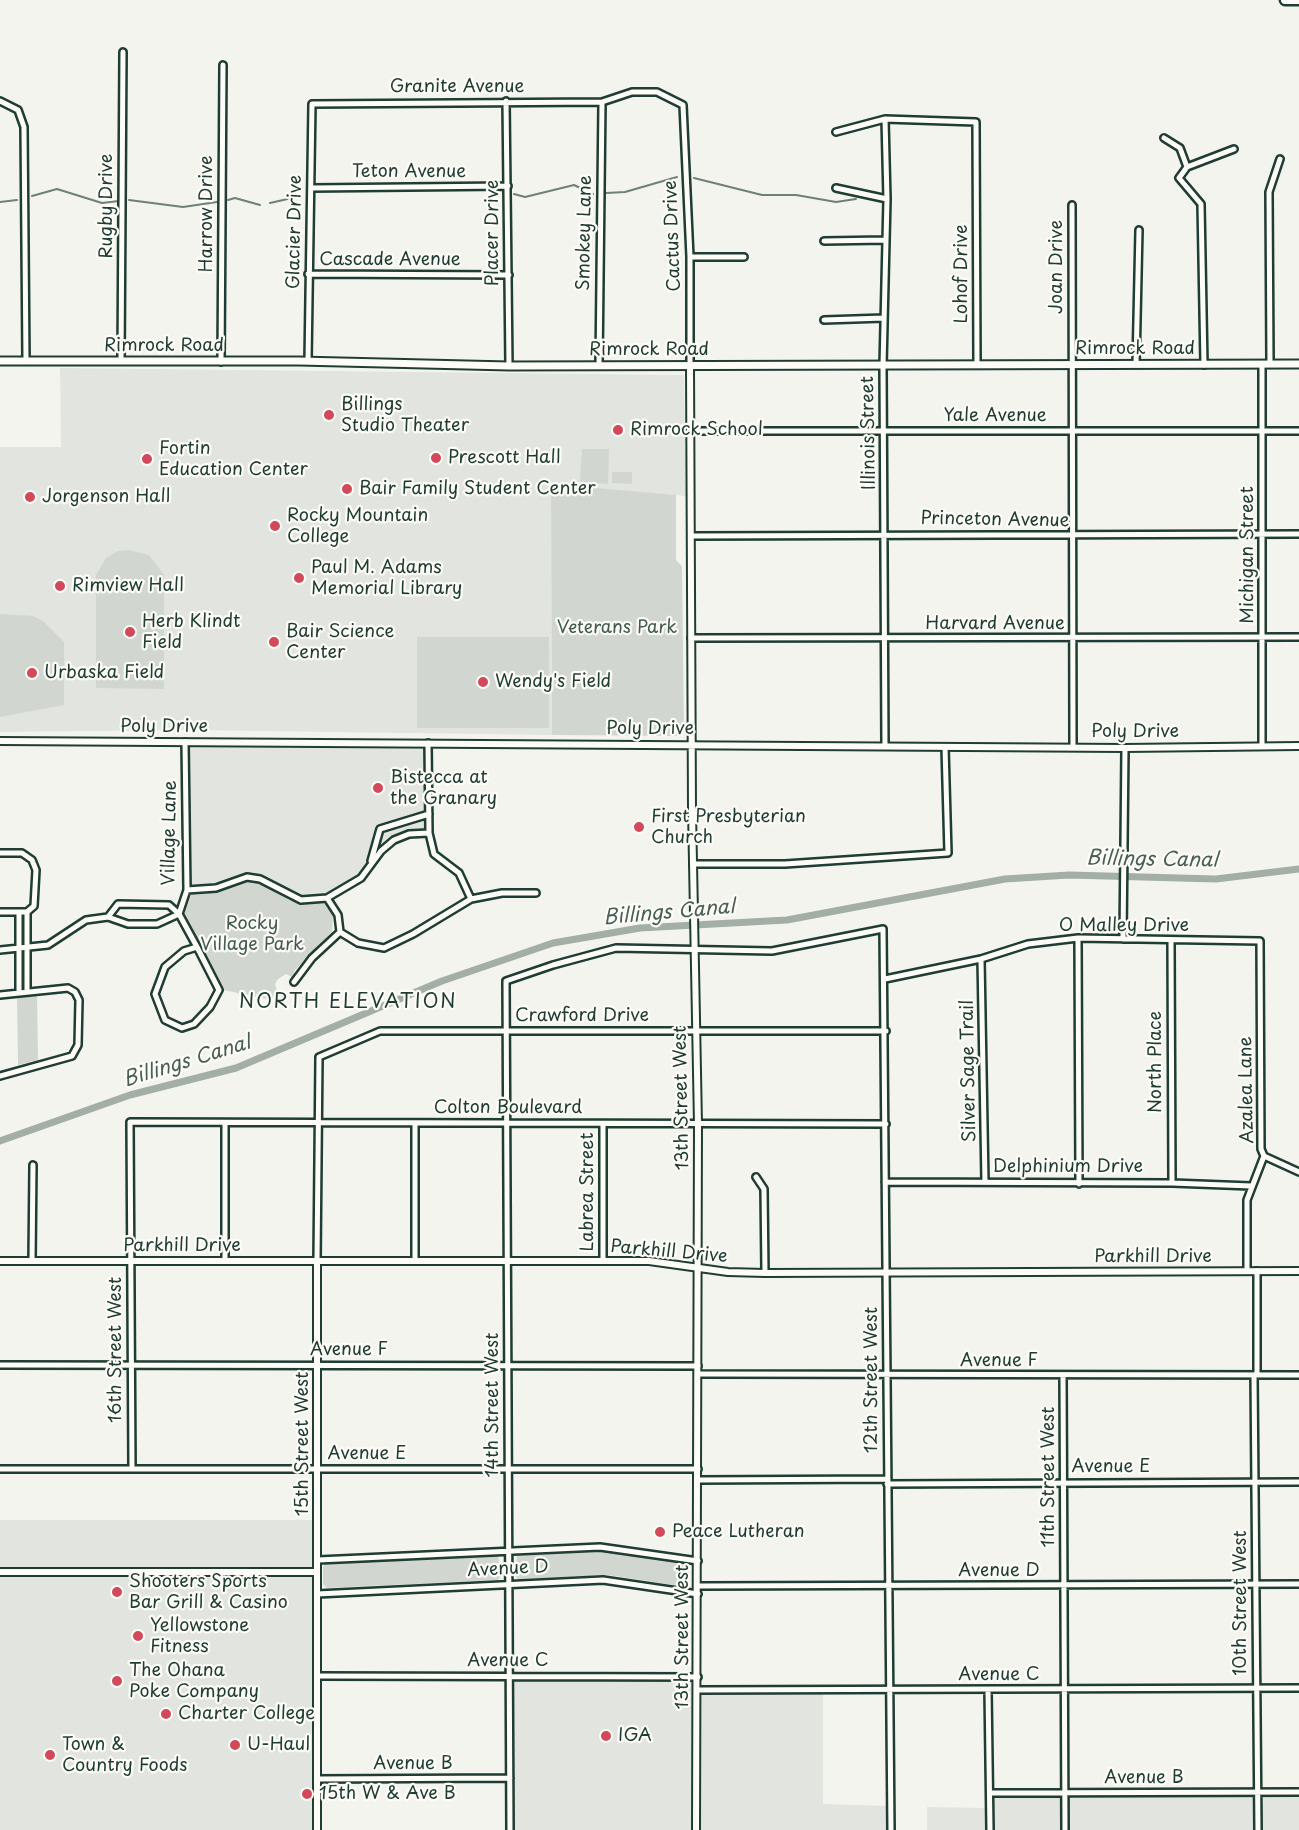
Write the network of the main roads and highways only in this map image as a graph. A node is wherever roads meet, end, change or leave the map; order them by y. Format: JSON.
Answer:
{"nodes":[{"id":1,"x":1285,"y":0,"type":"edge"},
{"id":2,"x":1299,"y":0,"type":"edge"},
{"id":3,"x":0,"y":361,"type":"edge"},
{"id":4,"x":1299,"y":364,"type":"edge"}],
"edges":[{"from":1,"to":2,"type":"highway"},
{"from":3,"to":4,"type":"main road","name":"Rimrock Road"}]}
